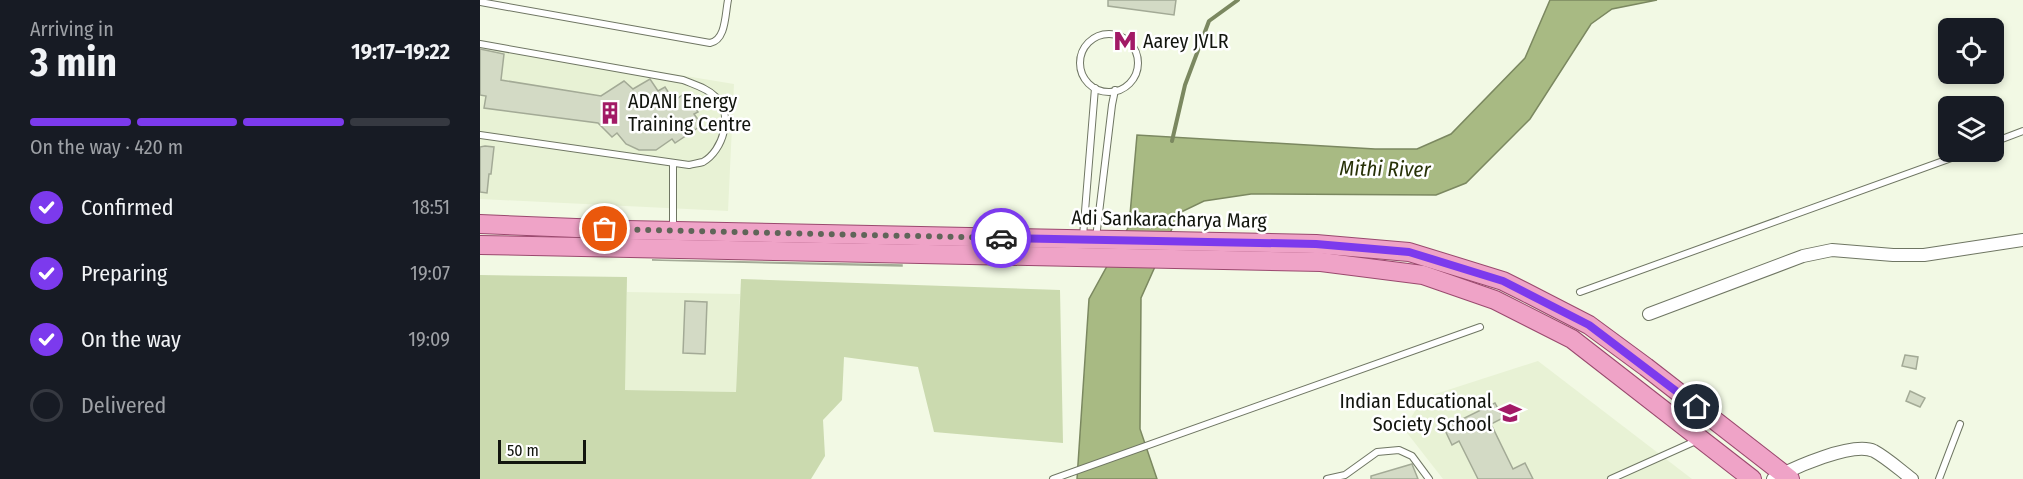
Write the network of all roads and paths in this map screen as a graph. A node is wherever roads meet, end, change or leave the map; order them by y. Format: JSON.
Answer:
{"nodes":[{"id":1,"x":728,"y":0,"type":"edge"},
{"id":2,"x":480,"y":2,"type":"edge"},
{"id":3,"x":480,"y":44,"type":"edge"},
{"id":4,"x":1095,"y":88,"type":"junction"},
{"id":5,"x":1115,"y":90,"type":"junction"},
{"id":6,"x":2023,"y":131,"type":"edge"},
{"id":7,"x":480,"y":135,"type":"edge"},
{"id":8,"x":2004,"y":138,"type":"edge"},
{"id":9,"x":1940,"y":162,"type":"edge"},
{"id":10,"x":673,"y":163,"type":"junction"},
{"id":11,"x":480,"y":224,"type":"edge"},
{"id":12,"x":673,"y":231,"type":"junction"},
{"id":13,"x":1089,"y":240,"type":"junction"},
{"id":14,"x":2023,"y":240,"type":"edge"},
{"id":15,"x":480,"y":245,"type":"edge"},
{"id":16,"x":1580,"y":292,"type":"dead end"},
{"id":17,"x":1649,"y":314,"type":"dead end"},
{"id":18,"x":1480,"y":327,"type":"dead end"},
{"id":19,"x":1960,"y":424,"type":"dead end"},
{"id":20,"x":1701,"y":439,"type":"junction"},
{"id":21,"x":1782,"y":477,"type":"edge"},
{"id":22,"x":1748,"y":478,"type":"edge"},
{"id":23,"x":1053,"y":479,"type":"edge"},
{"id":24,"x":1327,"y":479,"type":"edge"},
{"id":25,"x":1429,"y":479,"type":"edge"},
{"id":26,"x":1611,"y":479,"type":"edge"},
{"id":27,"x":1912,"y":479,"type":"edge"},
{"id":28,"x":1939,"y":479,"type":"edge"}],
"edges":[{"from":1,"to":2,"type":"lane"},
{"from":3,"to":10,"type":"lane"},
{"from":4,"to":5,"type":"lane"},
{"from":4,"to":5,"type":"lane"},
{"from":4,"to":13,"type":"lane"},
{"from":5,"to":13,"type":"lane"},
{"from":6,"to":8,"type":"lane"},
{"from":7,"to":10,"type":"lane"},
{"from":9,"to":16,"type":"lane"},
{"from":10,"to":12,"type":"lane"},
{"from":11,"to":12,"type":"main road","name":"Adi Sankaracharya Marg"},
{"from":12,"to":13,"type":"main road","name":"Adi Sankaracharya Marg"},
{"from":13,"to":21,"type":"main road","name":"Adi Sankaracharya Marg"},
{"from":14,"to":17,"type":"street"},
{"from":15,"to":20,"type":"main road","name":"Adi Sankaracharya Marg"},
{"from":18,"to":23,"type":"lane"},
{"from":19,"to":28,"type":"lane"},
{"from":20,"to":22,"type":"main road","name":"Adi Sankaracharya Marg"},
{"from":20,"to":26,"type":"lane"},
{"from":21,"to":27,"type":"street"},
{"from":24,"to":25,"type":"lane"}]}
